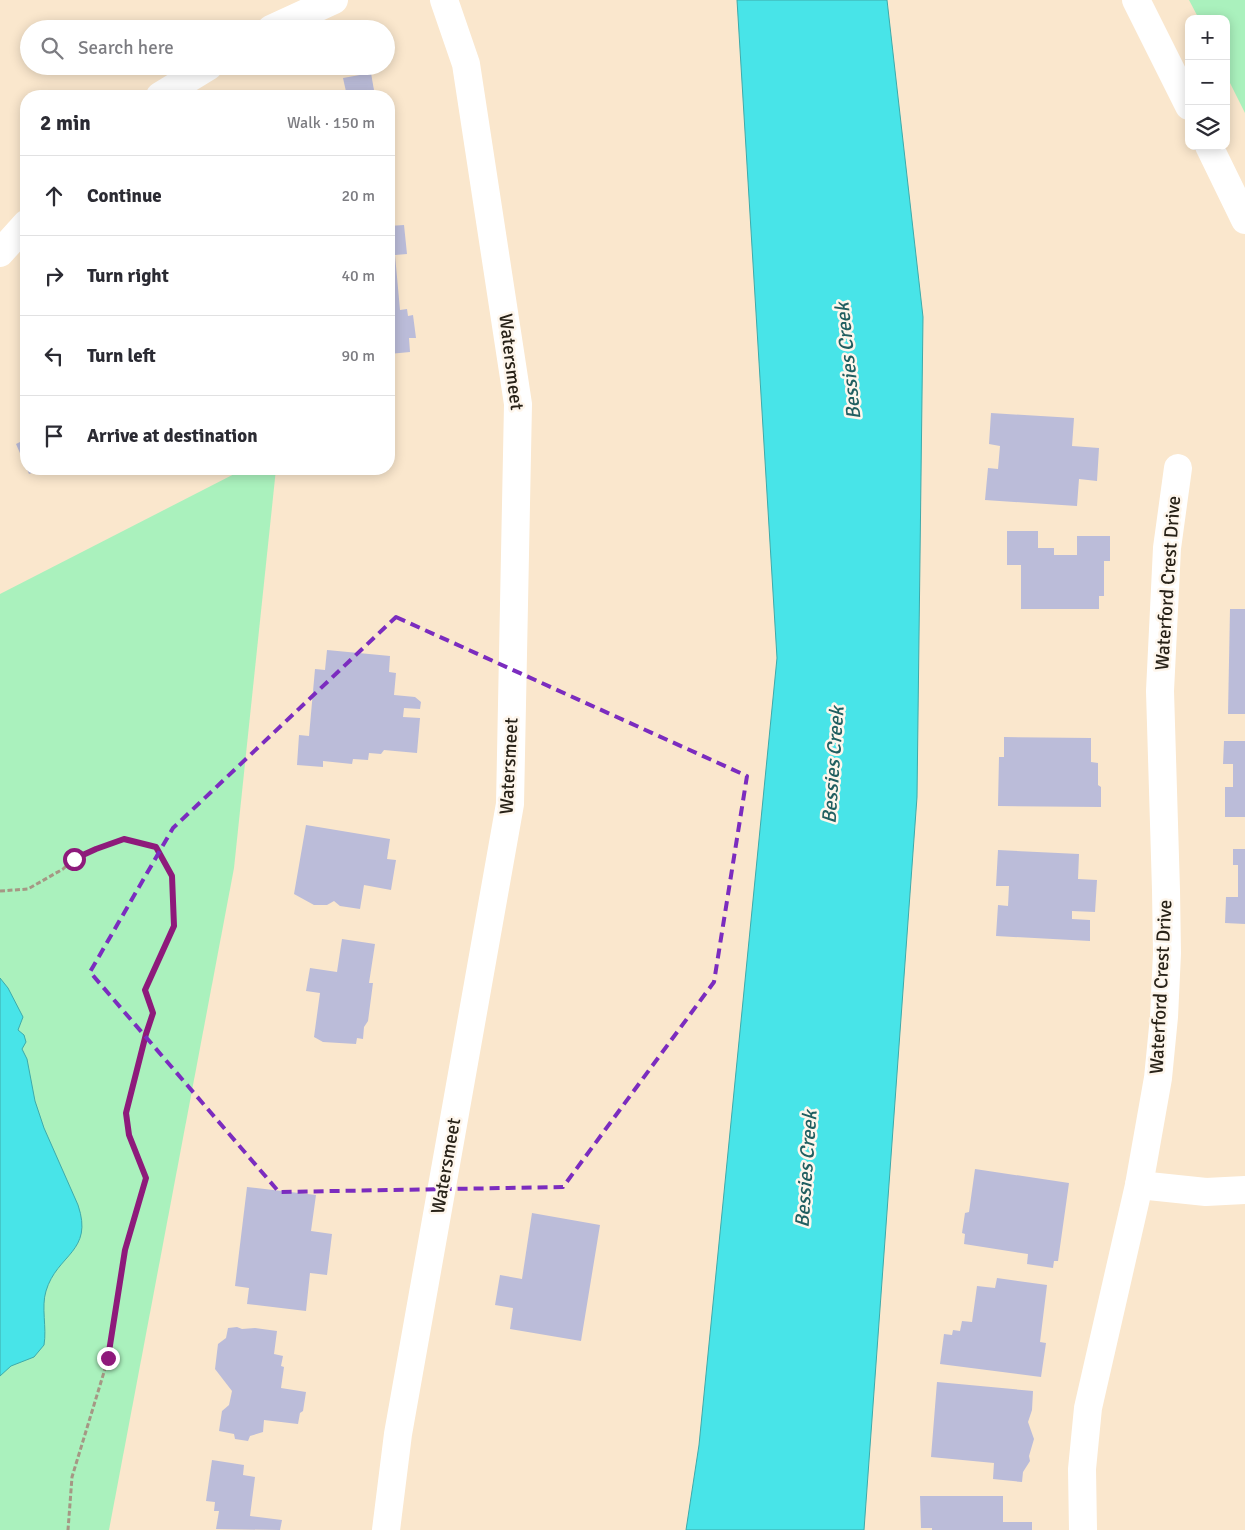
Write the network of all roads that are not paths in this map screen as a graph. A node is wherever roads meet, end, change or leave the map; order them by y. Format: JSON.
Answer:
{"nodes":[{"id":1,"x":334,"y":0,"type":"edge"},
{"id":2,"x":444,"y":0,"type":"edge"},
{"id":3,"x":1136,"y":0,"type":"edge"},
{"id":4,"x":291,"y":20,"type":"edge"},
{"id":5,"x":194,"y":75,"type":"edge"},
{"id":6,"x":170,"y":90,"type":"edge"},
{"id":7,"x":1188,"y":105,"type":"edge"},
{"id":8,"x":1211,"y":150,"type":"edge"},
{"id":9,"x":1245,"y":220,"type":"edge"},
{"id":10,"x":20,"y":231,"type":"edge"},
{"id":11,"x":0,"y":253,"type":"edge"},
{"id":12,"x":1178,"y":468,"type":"dead end"},
{"id":13,"x":1140,"y":1185,"type":"junction"},
{"id":14,"x":1245,"y":1190,"type":"edge"},
{"id":15,"x":386,"y":1530,"type":"edge"},
{"id":16,"x":1082,"y":1530,"type":"edge"}],
"edges":[{"from":1,"to":4,"type":"street"},
{"from":2,"to":15,"type":"street","name":"Watersmeet"},
{"from":3,"to":7,"type":"street"},
{"from":5,"to":6,"type":"street"},
{"from":8,"to":9,"type":"street"},
{"from":10,"to":11,"type":"street"},
{"from":12,"to":13,"type":"street","name":"Waterford Crest Drive"},
{"from":13,"to":14,"type":"street"},
{"from":13,"to":16,"type":"street","name":"Waterford Crest Drive"}]}
